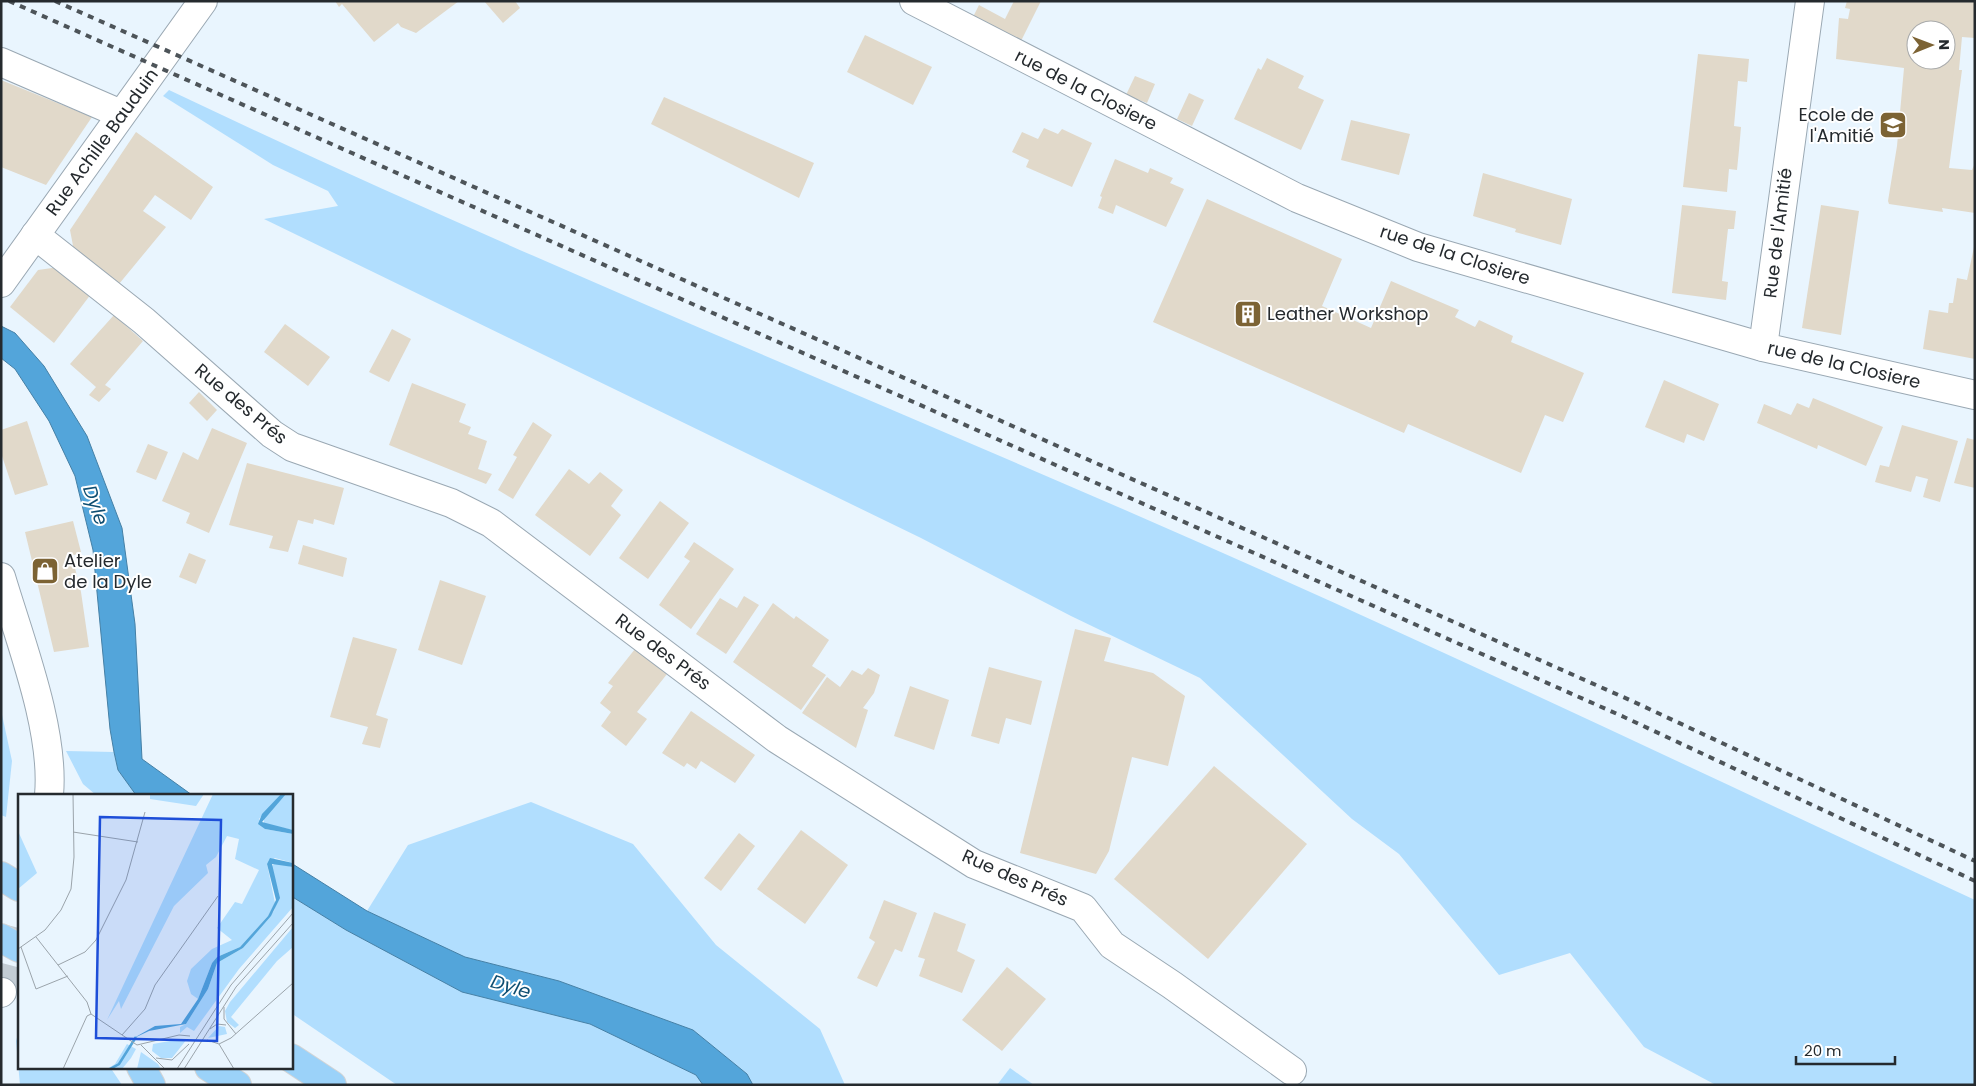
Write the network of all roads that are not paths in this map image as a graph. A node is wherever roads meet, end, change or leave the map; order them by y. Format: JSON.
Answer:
{"nodes":[{"id":1,"x":204,"y":1,"type":"edge"},
{"id":2,"x":914,"y":1,"type":"edge"},
{"id":3,"x":1810,"y":1,"type":"edge"},
{"id":4,"x":1,"y":62,"type":"edge"},
{"id":5,"x":121,"y":114,"type":"junction"},
{"id":6,"x":35,"y":235,"type":"junction"},
{"id":7,"x":3,"y":277,"type":"edge"},
{"id":8,"x":1763,"y":347,"type":"junction"},
{"id":9,"x":1975,"y":395,"type":"edge"},
{"id":10,"x":1,"y":577,"type":"edge"},
{"id":11,"x":49,"y":794,"type":"edge"},
{"id":12,"x":1,"y":876,"type":"edge"},
{"id":13,"x":18,"y":886,"type":"edge"},
{"id":14,"x":1,"y":938,"type":"edge"},
{"id":15,"x":18,"y":947,"type":"edge"},
{"id":16,"x":292,"y":1059,"type":"edge"},
{"id":17,"x":142,"y":1068,"type":"edge"},
{"id":18,"x":211,"y":1068,"type":"edge"},
{"id":19,"x":1292,"y":1071,"type":"dead end"},
{"id":20,"x":151,"y":1085,"type":"edge"},
{"id":21,"x":237,"y":1085,"type":"edge"},
{"id":22,"x":332,"y":1085,"type":"edge"}],
"edges":[{"from":1,"to":5,"type":"street","name":"Rue Achille Bauduin"},
{"from":2,"to":8,"type":"street","name":"rue de la Closiere"},
{"from":3,"to":8,"type":"street","name":"Rue de l'Amitié"},
{"from":4,"to":5,"type":"street"},
{"from":5,"to":6,"type":"street","name":"Rue Achille Bauduin"},
{"from":6,"to":7,"type":"street","name":"Rue Achille Bauduin"},
{"from":6,"to":19,"type":"street","name":"Rue des Prés"},
{"from":8,"to":9,"type":"street","name":"rue de la Closiere"},
{"from":10,"to":11,"type":"street"},
{"from":12,"to":13,"type":"highway"},
{"from":14,"to":15,"type":"highway"},
{"from":16,"to":22,"type":"highway"},
{"from":17,"to":20,"type":"highway"},
{"from":18,"to":21,"type":"highway"}]}
